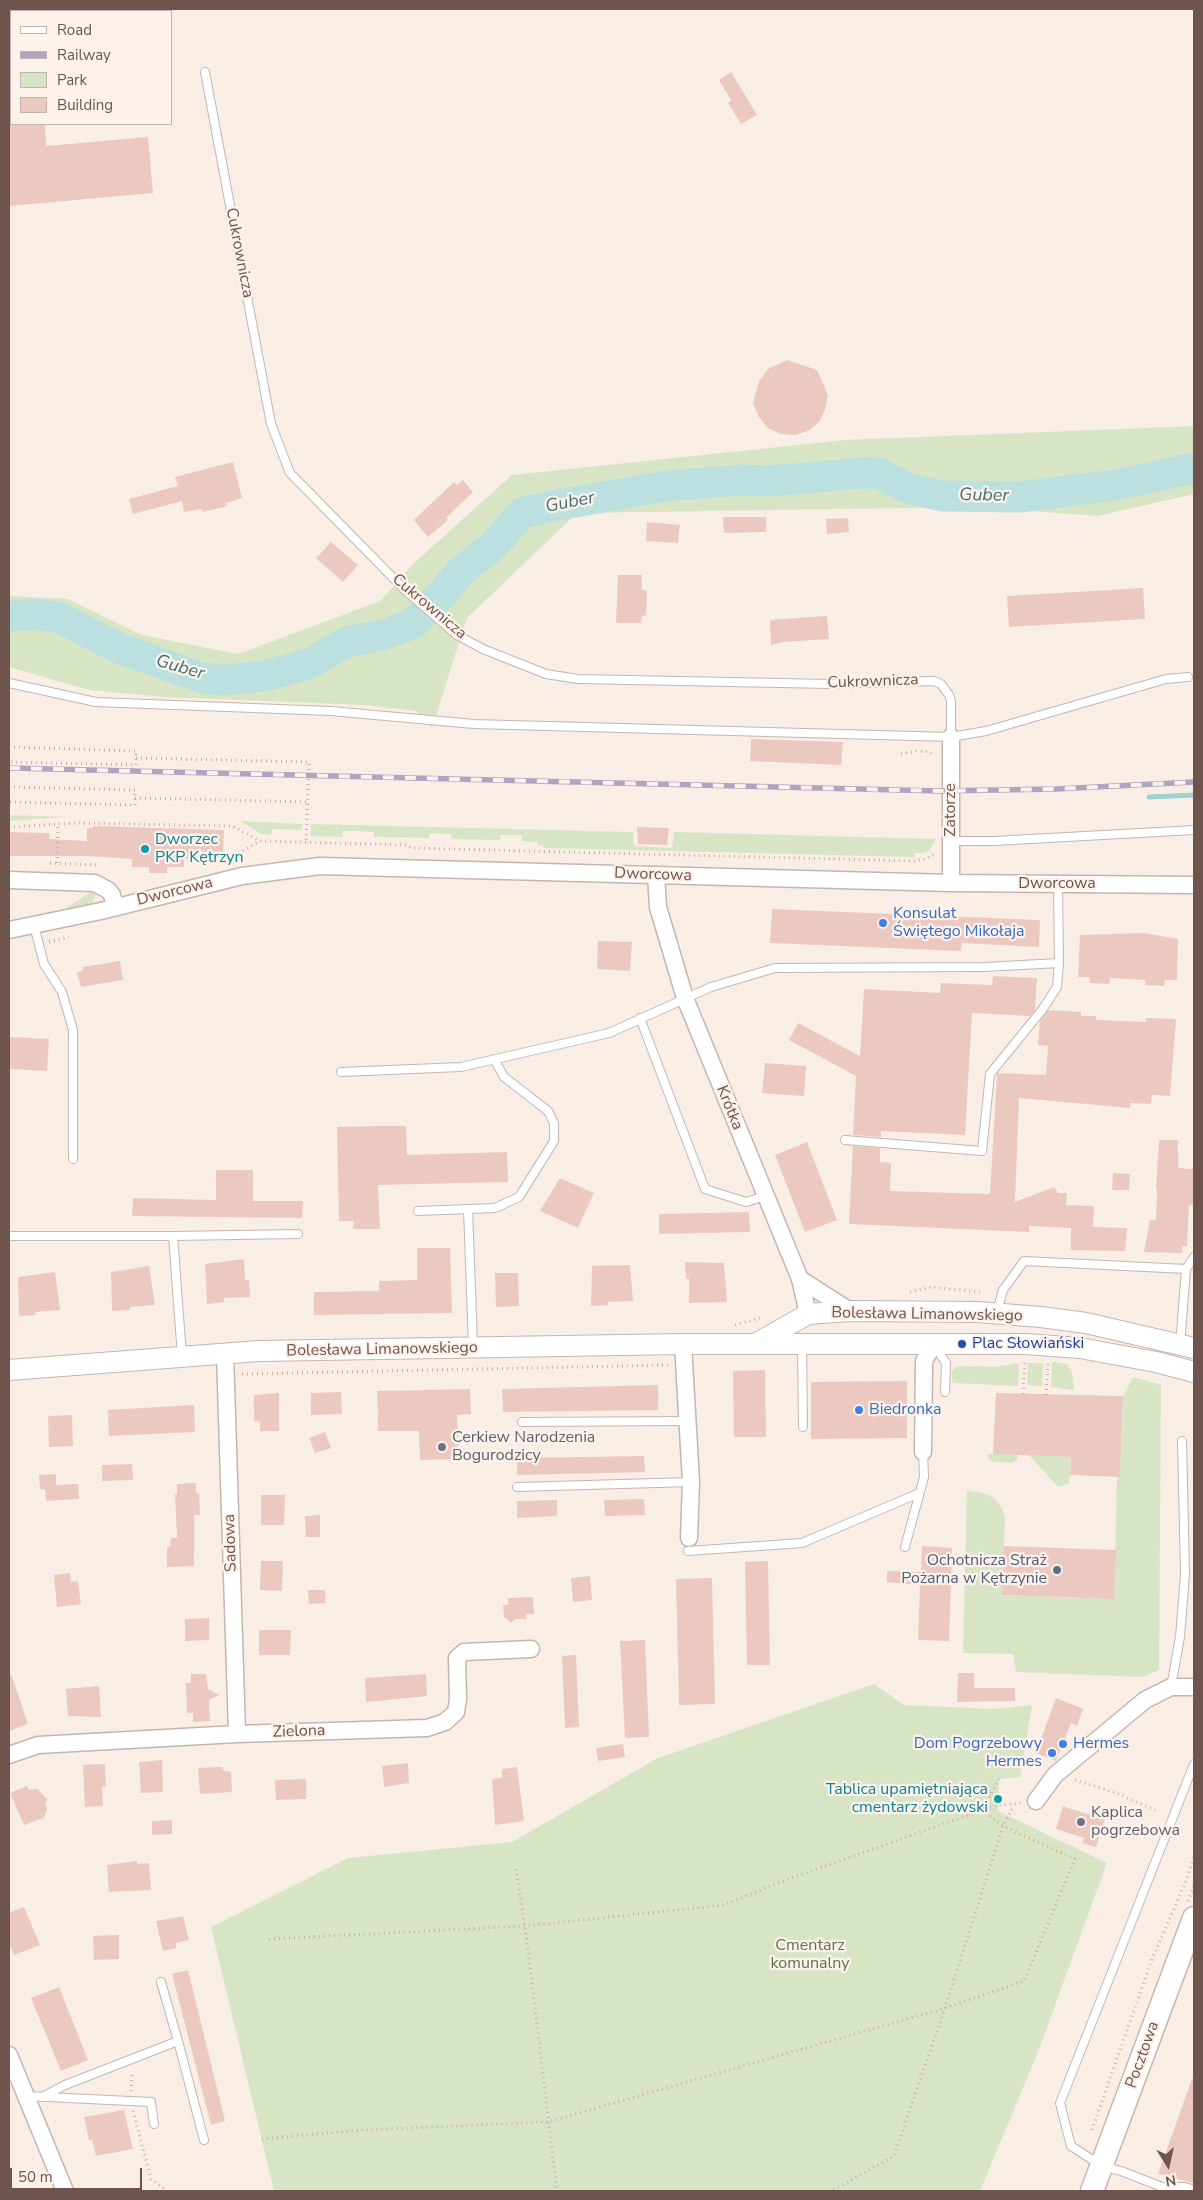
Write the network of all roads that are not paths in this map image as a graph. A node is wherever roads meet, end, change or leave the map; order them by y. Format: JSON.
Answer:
{"nodes":[{"id":1,"x":205,"y":72,"type":"dead end"},
{"id":2,"x":1188,"y":677,"type":"dead end"},
{"id":3,"x":9,"y":683,"type":"edge"},
{"id":4,"x":951,"y":737,"type":"junction"},
{"id":5,"x":1194,"y":830,"type":"edge"},
{"id":6,"x":944,"y":845,"type":"junction"},
{"id":7,"x":656,"y":875,"type":"junction"},
{"id":8,"x":9,"y":880,"type":"edge"},
{"id":9,"x":951,"y":884,"type":"junction"},
{"id":10,"x":1058,"y":885,"type":"junction"},
{"id":11,"x":1194,"y":885,"type":"edge"},
{"id":12,"x":115,"y":907,"type":"junction"},
{"id":13,"x":34,"y":925,"type":"junction"},
{"id":14,"x":9,"y":930,"type":"edge"},
{"id":15,"x":1059,"y":962,"type":"junction"},
{"id":16,"x":685,"y":998,"type":"junction"},
{"id":17,"x":640,"y":1018,"type":"junction"},
{"id":18,"x":494,"y":1059,"type":"junction"},
{"id":19,"x":341,"y":1072,"type":"dead end"},
{"id":20,"x":845,"y":1140,"type":"dead end"},
{"id":21,"x":73,"y":1159,"type":"dead end"},
{"id":22,"x":765,"y":1196,"type":"junction"},
{"id":23,"x":468,"y":1209,"type":"junction"},
{"id":24,"x":418,"y":1211,"type":"dead end"},
{"id":25,"x":298,"y":1234,"type":"dead end"},
{"id":26,"x":9,"y":1236,"type":"edge"},
{"id":27,"x":173,"y":1236,"type":"junction"},
{"id":28,"x":1194,"y":1257,"type":"edge"},
{"id":29,"x":1186,"y":1269,"type":"junction"},
{"id":30,"x":800,"y":1279,"type":"junction"},
{"id":31,"x":850,"y":1312,"type":"junction"},
{"id":32,"x":934,"y":1312,"type":"junction"},
{"id":33,"x":808,"y":1314,"type":"junction"},
{"id":34,"x":996,"y":1314,"type":"junction"},
{"id":35,"x":683,"y":1344,"type":"junction"},
{"id":36,"x":755,"y":1344,"type":"junction"},
{"id":37,"x":802,"y":1344,"type":"junction"},
{"id":38,"x":934,"y":1344,"type":"junction"},
{"id":39,"x":849,"y":1345,"type":"junction"},
{"id":40,"x":1187,"y":1346,"type":"edge"},
{"id":41,"x":474,"y":1348,"type":"junction"},
{"id":42,"x":225,"y":1353,"type":"junction"},
{"id":43,"x":182,"y":1356,"type":"junction"},
{"id":44,"x":9,"y":1370,"type":"edge"},
{"id":45,"x":1194,"y":1372,"type":"edge"},
{"id":46,"x":945,"y":1392,"type":"dead end"},
{"id":47,"x":688,"y":1420,"type":"junction"},
{"id":48,"x":522,"y":1422,"type":"dead end"},
{"id":49,"x":803,"y":1427,"type":"dead end"},
{"id":50,"x":1182,"y":1441,"type":"dead end"},
{"id":51,"x":923,"y":1452,"type":"joint"},
{"id":52,"x":691,"y":1482,"type":"junction"},
{"id":53,"x":517,"y":1487,"type":"dead end"},
{"id":54,"x":917,"y":1494,"type":"junction"},
{"id":55,"x":688,"y":1545,"type":"joint"},
{"id":56,"x":905,"y":1547,"type":"dead end"},
{"id":57,"x":531,"y":1648,"type":"dead end"},
{"id":58,"x":1171,"y":1687,"type":"junction"},
{"id":59,"x":1194,"y":1687,"type":"edge"},
{"id":60,"x":237,"y":1734,"type":"junction"},
{"id":61,"x":9,"y":1755,"type":"edge"},
{"id":62,"x":1194,"y":1764,"type":"edge"},
{"id":63,"x":1036,"y":1801,"type":"dead end"},
{"id":64,"x":1194,"y":1918,"type":"edge"},
{"id":65,"x":161,"y":1982,"type":"dead end"},
{"id":66,"x":178,"y":2041,"type":"junction"},
{"id":67,"x":9,"y":2055,"type":"edge"},
{"id":68,"x":46,"y":2095,"type":"junction"},
{"id":69,"x":26,"y":2096,"type":"junction"},
{"id":70,"x":154,"y":2124,"type":"dead end"},
{"id":71,"x":204,"y":2140,"type":"dead end"},
{"id":72,"x":1095,"y":2161,"type":"junction"},
{"id":73,"x":1194,"y":2190,"type":"edge"},
{"id":74,"x":65,"y":2191,"type":"edge"},
{"id":75,"x":1092,"y":2191,"type":"edge"},
{"id":76,"x":1169,"y":2191,"type":"edge"}],
"edges":[{"from":1,"to":4,"type":"lane","name":"Cukrownicza"},
{"from":2,"to":4,"type":"lane"},
{"from":3,"to":4,"type":"lane"},
{"from":4,"to":6,"type":"street","name":"Zatorze"},
{"from":5,"to":6,"type":"lane"},
{"from":6,"to":9,"type":"street","name":"Zatorze"},
{"from":7,"to":9,"type":"street","name":"Dworcowa"},
{"from":7,"to":12,"type":"street","name":"Dworcowa"},
{"from":7,"to":16,"type":"street","name":"Krótka"},
{"from":8,"to":12,"type":"street","name":"Dworcowa"},
{"from":9,"to":10,"type":"street","name":"Dworcowa"},
{"from":10,"to":11,"type":"street","name":"Dworcowa"},
{"from":10,"to":15,"type":"lane"},
{"from":12,"to":13,"type":"street","name":"Dworcowa"},
{"from":13,"to":14,"type":"street","name":"Dworcowa"},
{"from":13,"to":21,"type":"lane"},
{"from":15,"to":16,"type":"lane"},
{"from":15,"to":20,"type":"lane"},
{"from":16,"to":17,"type":"lane"},
{"from":16,"to":22,"type":"street","name":"Krótka"},
{"from":17,"to":18,"type":"lane"},
{"from":17,"to":22,"type":"lane"},
{"from":18,"to":19,"type":"lane"},
{"from":18,"to":23,"type":"lane"},
{"from":22,"to":30,"type":"street","name":"Krótka"},
{"from":23,"to":24,"type":"lane"},
{"from":23,"to":41,"type":"lane"},
{"from":25,"to":27,"type":"lane"},
{"from":26,"to":27,"type":"lane"},
{"from":27,"to":43,"type":"lane"},
{"from":28,"to":29,"type":"lane"},
{"from":29,"to":34,"type":"lane"},
{"from":29,"to":40,"type":"lane"},
{"from":30,"to":31,"type":"street"},
{"from":30,"to":33,"type":"street","name":"Krótka"},
{"from":31,"to":32,"type":"street","name":"Bolesława Limanowskiego"},
{"from":31,"to":33,"type":"street","name":"Bolesława Limanowskiego"},
{"from":32,"to":34,"type":"street","name":"Bolesława Limanowskiego"},
{"from":32,"to":38,"type":"street"},
{"from":33,"to":36,"type":"street","name":"Bolesława Limanowskiego"},
{"from":33,"to":39,"type":"street"},
{"from":34,"to":40,"type":"street","name":"Bolesława Limanowskiego"},
{"from":35,"to":36,"type":"street","name":"Bolesława Limanowskiego"},
{"from":35,"to":41,"type":"street","name":"Bolesława Limanowskiego"},
{"from":35,"to":47,"type":"street"},
{"from":36,"to":37,"type":"street","name":"Bolesława Limanowskiego"},
{"from":37,"to":39,"type":"street","name":"Bolesława Limanowskiego"},
{"from":37,"to":49,"type":"lane"},
{"from":38,"to":39,"type":"street","name":"Bolesława Limanowskiego"},
{"from":38,"to":45,"type":"street","name":"Bolesława Limanowskiego"},
{"from":38,"to":46,"type":"lane"},
{"from":38,"to":51,"type":"street"},
{"from":41,"to":42,"type":"street","name":"Bolesława Limanowskiego"},
{"from":42,"to":43,"type":"street","name":"Bolesława Limanowskiego"},
{"from":42,"to":60,"type":"street","name":"Sadowa"},
{"from":43,"to":44,"type":"street","name":"Bolesława Limanowskiego"},
{"from":47,"to":48,"type":"lane"},
{"from":47,"to":52,"type":"street"},
{"from":50,"to":58,"type":"lane"},
{"from":51,"to":54,"type":"lane"},
{"from":52,"to":53,"type":"lane"},
{"from":52,"to":55,"type":"street"},
{"from":54,"to":55,"type":"lane"},
{"from":54,"to":56,"type":"lane"},
{"from":57,"to":60,"type":"street","name":"Zielona"},
{"from":58,"to":59,"type":"street"},
{"from":58,"to":63,"type":"street"},
{"from":60,"to":61,"type":"street","name":"Zielona"},
{"from":62,"to":72,"type":"lane"},
{"from":64,"to":72,"type":"main road","name":"Pocztowa"},
{"from":65,"to":66,"type":"lane"},
{"from":66,"to":68,"type":"lane"},
{"from":66,"to":71,"type":"lane"},
{"from":67,"to":69,"type":"street"},
{"from":68,"to":69,"type":"lane"},
{"from":68,"to":70,"type":"lane"},
{"from":69,"to":74,"type":"street"},
{"from":72,"to":75,"type":"main road","name":"Pocztowa"},
{"from":72,"to":76,"type":"lane"},
{"from":73,"to":76,"type":"lane"}]}
